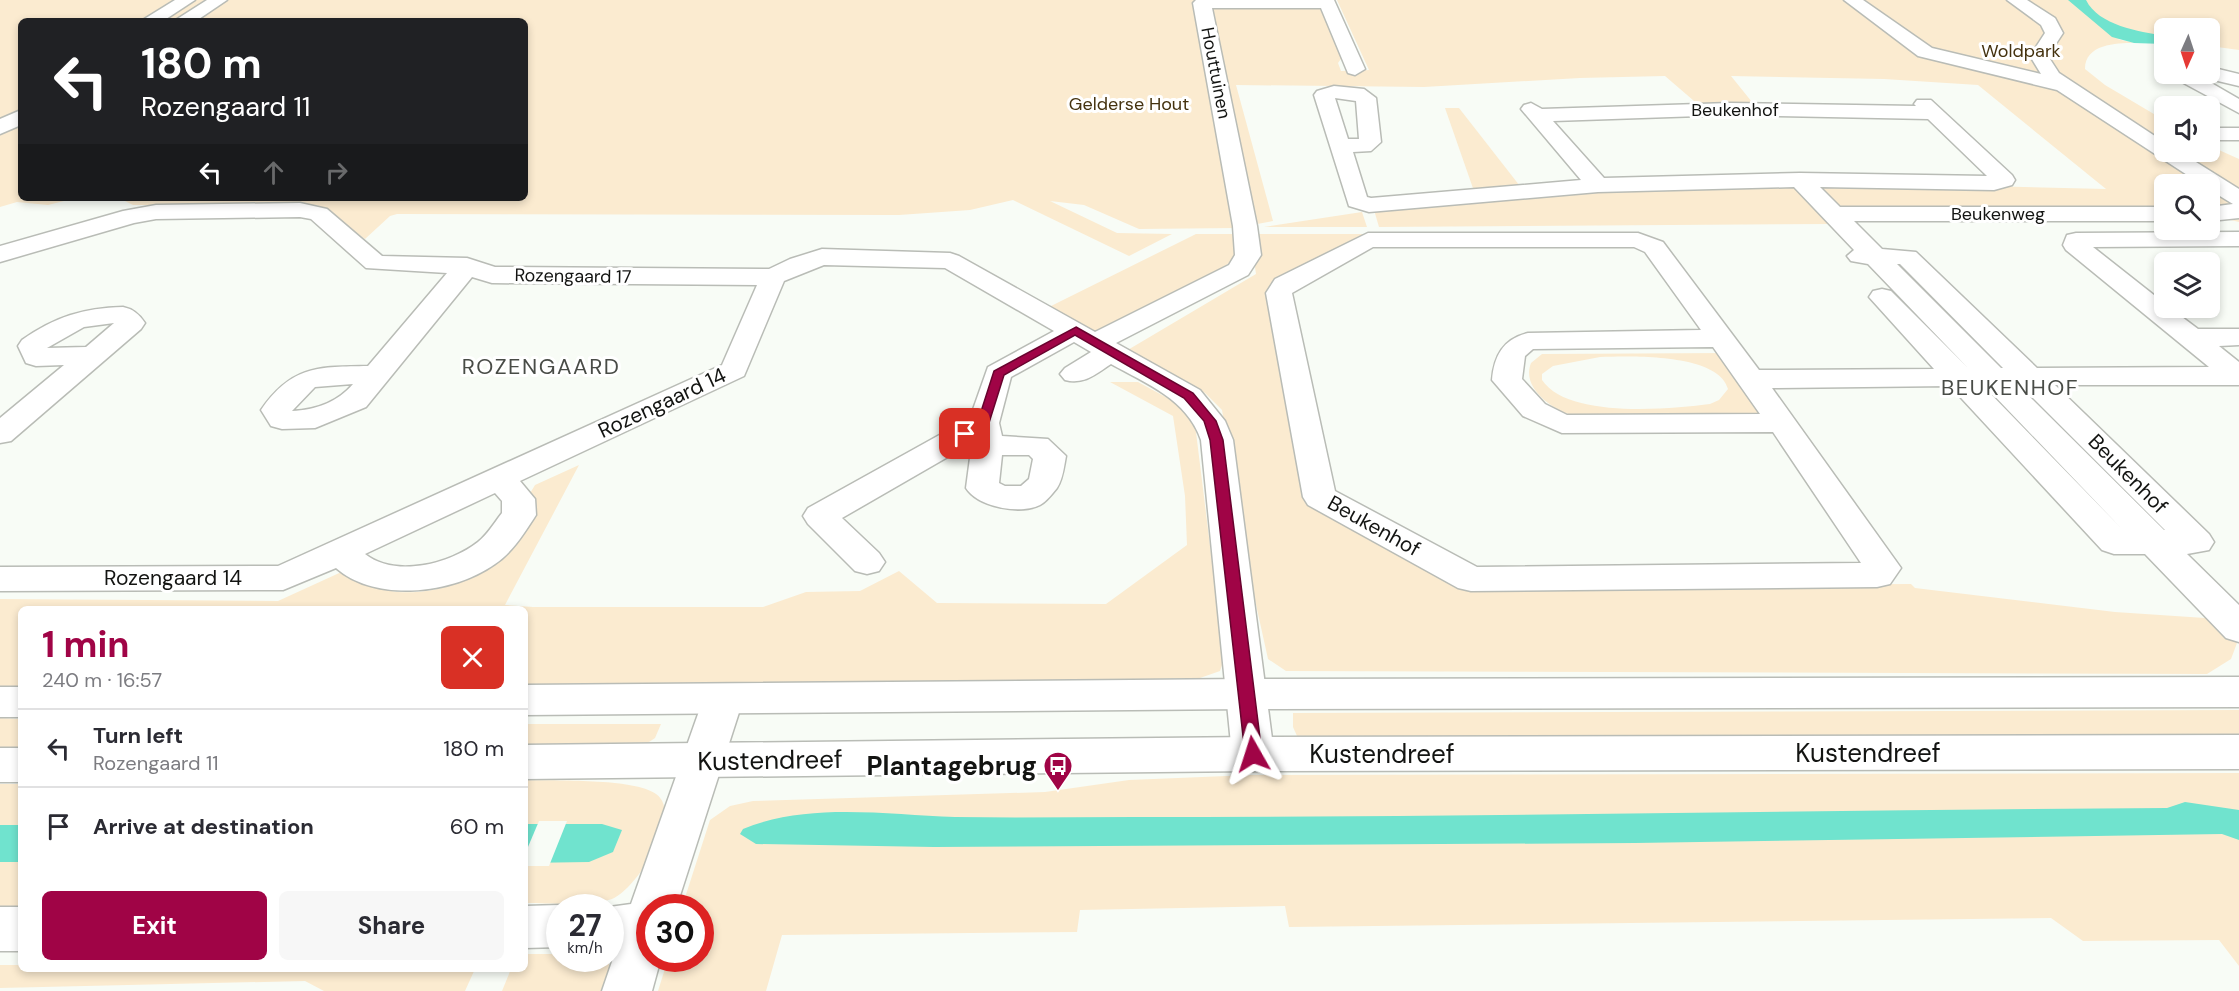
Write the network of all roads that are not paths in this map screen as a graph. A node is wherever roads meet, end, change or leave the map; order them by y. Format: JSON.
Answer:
{"nodes":[{"id":1,"x":187,"y":0,"type":"edge"},
{"id":2,"x":219,"y":0,"type":"edge"},
{"id":3,"x":1852,"y":0,"type":"edge"},
{"id":4,"x":2015,"y":0,"type":"edge"},
{"id":5,"x":1327,"y":1,"type":"edge"},
{"id":6,"x":155,"y":18,"type":"edge"},
{"id":7,"x":188,"y":18,"type":"edge"},
{"id":8,"x":1355,"y":69,"type":"dead end"},
{"id":9,"x":2220,"y":75,"type":"edge"},
{"id":10,"x":2239,"y":80,"type":"edge"},
{"id":11,"x":2198,"y":84,"type":"edge"},
{"id":12,"x":2064,"y":86,"type":"junction"},
{"id":13,"x":12,"y":107,"type":"edge"},
{"id":14,"x":2239,"y":108,"type":"edge"},
{"id":15,"x":0,"y":128,"type":"edge"},
{"id":16,"x":2139,"y":134,"type":"junction"},
{"id":17,"x":2220,"y":134,"type":"edge"},
{"id":18,"x":2239,"y":134,"type":"edge"},
{"id":19,"x":2154,"y":135,"type":"edge"},
{"id":20,"x":2154,"y":144,"type":"edge"},
{"id":21,"x":1340,"y":145,"type":"dead end"},
{"id":22,"x":2182,"y":162,"type":"edge"},
{"id":23,"x":1800,"y":180,"type":"junction"},
{"id":24,"x":1598,"y":185,"type":"junction"},
{"id":25,"x":2239,"y":199,"type":"edge"},
{"id":26,"x":2239,"y":211,"type":"edge"},
{"id":27,"x":2220,"y":212,"type":"edge"},
{"id":28,"x":1832,"y":214,"type":"junction"},
{"id":29,"x":2154,"y":214,"type":"edge"},
{"id":30,"x":2239,"y":239,"type":"edge"},
{"id":31,"x":0,"y":254,"type":"edge"},
{"id":32,"x":1872,"y":256,"type":"junction"},
{"id":33,"x":466,"y":266,"type":"junction"},
{"id":34,"x":773,"y":277,"type":"junction"},
{"id":35,"x":2239,"y":337,"type":"edge"},
{"id":36,"x":1721,"y":338,"type":"junction"},
{"id":37,"x":2191,"y":338,"type":"junction"},
{"id":38,"x":1095,"y":341,"type":"junction"},
{"id":39,"x":92,"y":356,"type":"dead end"},
{"id":40,"x":1075,"y":374,"type":"dead end"},
{"id":41,"x":377,"y":375,"type":"dead end"},
{"id":42,"x":2238,"y":376,"type":"edge"},
{"id":43,"x":1957,"y":378,"type":"junction"},
{"id":44,"x":1993,"y":378,"type":"junction"},
{"id":45,"x":2030,"y":378,"type":"junction"},
{"id":46,"x":1751,"y":379,"type":"junction"},
{"id":47,"x":1782,"y":423,"type":"junction"},
{"id":48,"x":0,"y":434,"type":"edge"},
{"id":49,"x":499,"y":478,"type":"junction"},
{"id":50,"x":2158,"y":543,"type":"junction"},
{"id":51,"x":340,"y":552,"type":"junction"},
{"id":52,"x":867,"y":562,"type":"dead end"},
{"id":53,"x":0,"y":579,"type":"edge"},
{"id":54,"x":2239,"y":628,"type":"edge"},
{"id":55,"x":2239,"y":692,"type":"edge"},
{"id":56,"x":1247,"y":694,"type":"junction"},
{"id":57,"x":528,"y":700,"type":"edge"},
{"id":58,"x":723,"y":700,"type":"junction"},
{"id":59,"x":0,"y":702,"type":"edge"},
{"id":60,"x":18,"y":702,"type":"edge"},
{"id":61,"x":2239,"y":752,"type":"edge"},
{"id":62,"x":1253,"y":754,"type":"junction"},
{"id":63,"x":702,"y":761,"type":"junction"},
{"id":64,"x":528,"y":762,"type":"edge"},
{"id":65,"x":0,"y":765,"type":"edge"},
{"id":66,"x":18,"y":765,"type":"edge"},
{"id":67,"x":650,"y":894,"type":"edge"},
{"id":68,"x":546,"y":926,"type":"edge"},
{"id":69,"x":528,"y":927,"type":"edge"},
{"id":70,"x":0,"y":929,"type":"edge"},
{"id":71,"x":18,"y":929,"type":"edge"},
{"id":72,"x":636,"y":941,"type":"edge"},
{"id":73,"x":627,"y":991,"type":"edge"}],
"edges":[{"from":1,"to":6,"type":"street"},
{"from":2,"to":7,"type":"street"},
{"from":3,"to":12,"type":"street"},
{"from":4,"to":12,"type":"street"},
{"from":5,"to":8,"type":"street","name":"Houttuinen"},
{"from":5,"to":38,"type":"street","name":"Houttuinen"},
{"from":9,"to":10,"type":"street"},
{"from":11,"to":14,"type":"street"},
{"from":12,"to":16,"type":"street"},
{"from":13,"to":15,"type":"street"},
{"from":16,"to":19,"type":"street"},
{"from":16,"to":20,"type":"street"},
{"from":17,"to":18,"type":"street"},
{"from":21,"to":24,"type":"street","name":"Beukenhof"},
{"from":22,"to":25,"type":"street"},
{"from":23,"to":24,"type":"street","name":"Beukenhof"},
{"from":23,"to":24,"type":"street","name":"Beukenhof"},
{"from":23,"to":28,"type":"street","name":"Beukenhof"},
{"from":26,"to":27,"type":"street"},
{"from":28,"to":29,"type":"street","name":"Beukenweg"},
{"from":28,"to":32,"type":"street","name":"Beukenhof"},
{"from":30,"to":37,"type":"street"},
{"from":31,"to":33,"type":"street","name":"Rozengaard 17"},
{"from":32,"to":43,"type":"street","name":"Beukenhof"},
{"from":32,"to":44,"type":"street","name":"Beukenhof"},
{"from":32,"to":45,"type":"street","name":"Beukenhof"},
{"from":33,"to":34,"type":"street","name":"Rozengaard 17"},
{"from":33,"to":41,"type":"street"},
{"from":34,"to":38,"type":"street"},
{"from":34,"to":49,"type":"street","name":"Rozengaard 14"},
{"from":35,"to":37,"type":"street"},
{"from":36,"to":46,"type":"street","name":"Beukenhof"},
{"from":36,"to":47,"type":"street"},
{"from":36,"to":47,"type":"street","name":"Beukenhof"},
{"from":37,"to":42,"type":"street"},
{"from":38,"to":40,"type":"street"},
{"from":38,"to":52,"type":"street"},
{"from":38,"to":56,"type":"street"},
{"from":39,"to":48,"type":"street"},
{"from":42,"to":45,"type":"street"},
{"from":43,"to":44,"type":"street"},
{"from":43,"to":46,"type":"street"},
{"from":43,"to":50,"type":"street","name":"Beukenhof"},
{"from":44,"to":45,"type":"street"},
{"from":44,"to":50,"type":"street","name":"Beukenhof"},
{"from":45,"to":50,"type":"street","name":"Beukenhof"},
{"from":46,"to":47,"type":"street","name":"Beukenhof"},
{"from":49,"to":51,"type":"street","name":"Rozengaard 14"},
{"from":49,"to":51,"type":"street"},
{"from":50,"to":54,"type":"street","name":"Beukenhof"},
{"from":51,"to":53,"type":"street","name":"Rozengaard 14"},
{"from":55,"to":56,"type":"street"},
{"from":56,"to":58,"type":"street"},
{"from":56,"to":62,"type":"street"},
{"from":57,"to":58,"type":"street"},
{"from":58,"to":63,"type":"street"},
{"from":59,"to":60,"type":"street"},
{"from":61,"to":62,"type":"street","name":"Kustendreef"},
{"from":62,"to":63,"type":"street","name":"Kustendreef"},
{"from":63,"to":64,"type":"street","name":"Kustendreef"},
{"from":63,"to":67,"type":"street"},
{"from":65,"to":66,"type":"street"},
{"from":68,"to":69,"type":"street"},
{"from":70,"to":71,"type":"street"},
{"from":72,"to":73,"type":"street"}]}
